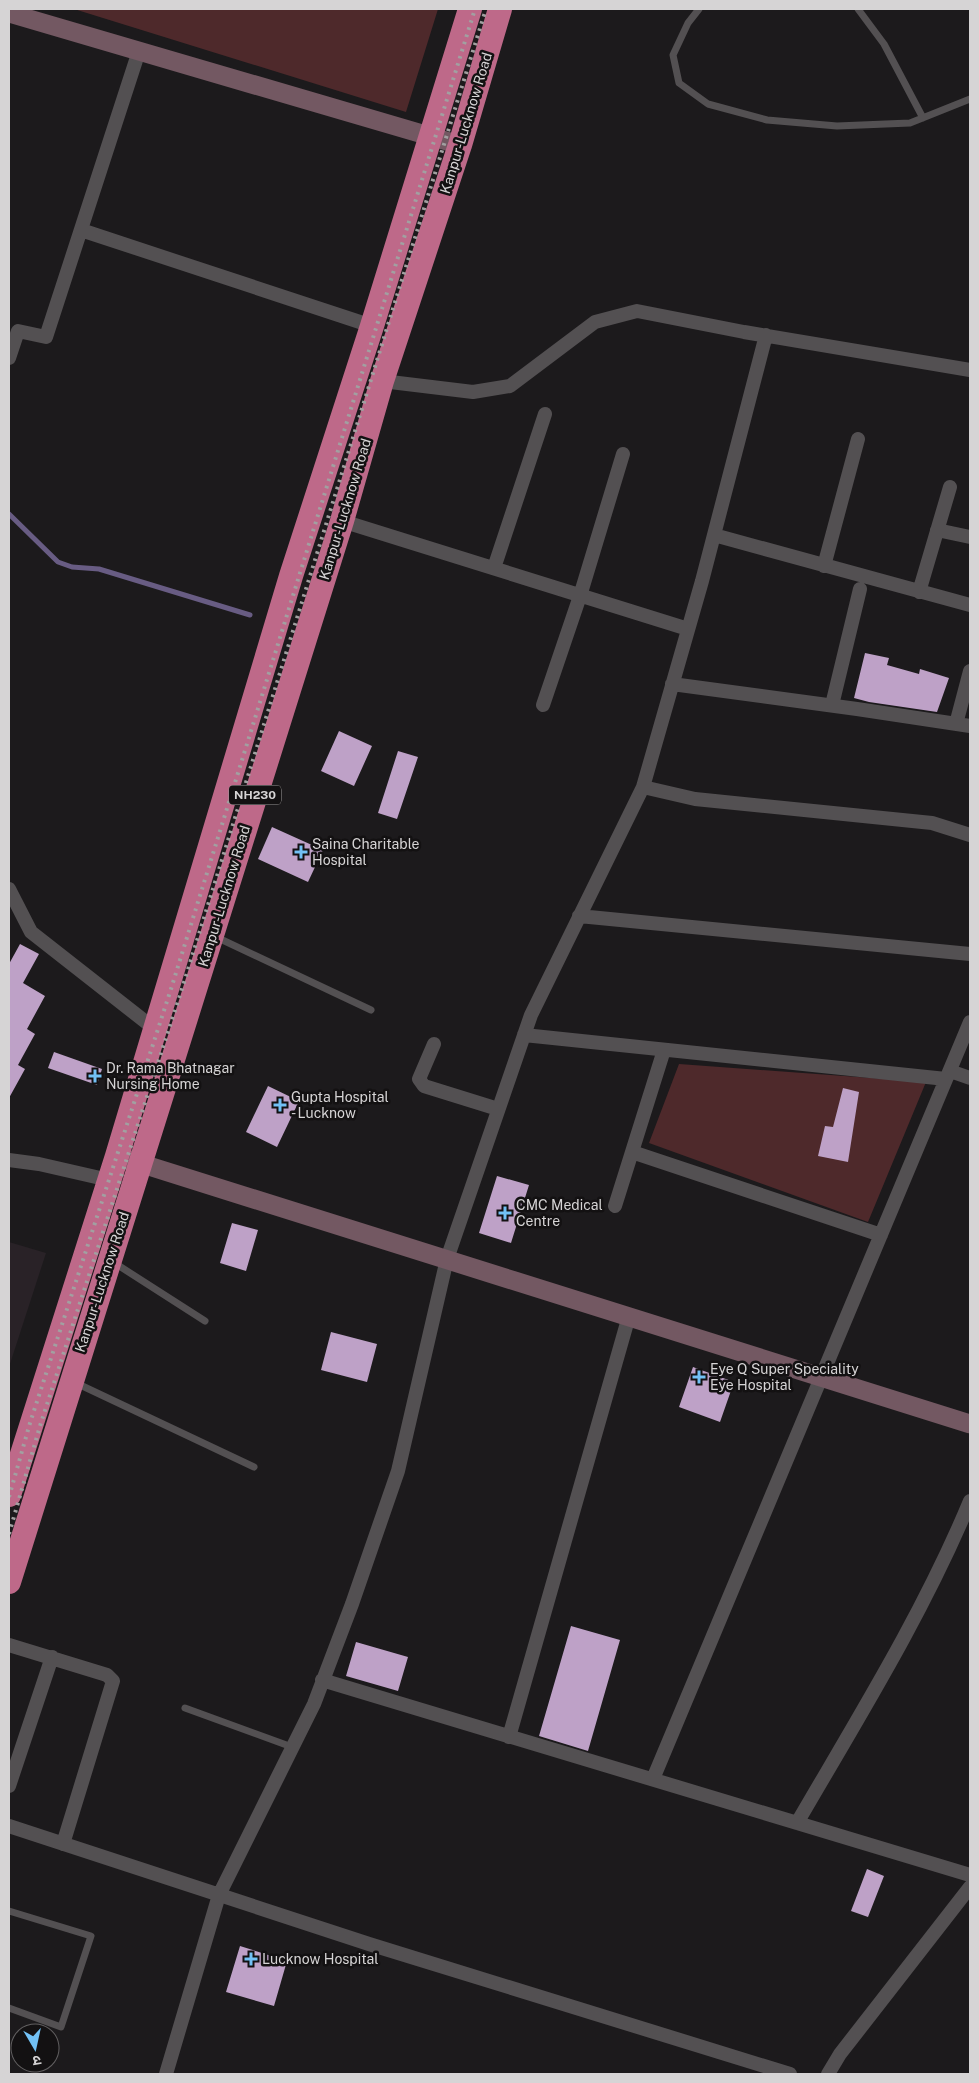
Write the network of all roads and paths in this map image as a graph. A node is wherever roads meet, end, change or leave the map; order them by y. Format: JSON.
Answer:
{"nodes":[{"id":1,"x":470,"y":9,"type":"edge"},
{"id":2,"x":500,"y":9,"type":"edge"},
{"id":3,"x":699,"y":9,"type":"edge"},
{"id":4,"x":858,"y":9,"type":"edge"},
{"id":5,"x":9,"y":13,"type":"edge"},
{"id":6,"x":139,"y":51,"type":"junction"},
{"id":7,"x":970,"y":99,"type":"edge"},
{"id":8,"x":923,"y":118,"type":"junction"},
{"id":9,"x":431,"y":137,"type":"junction"},
{"id":10,"x":460,"y":145,"type":"junction"},
{"id":11,"x":81,"y":230,"type":"junction"},
{"id":12,"x":372,"y":326,"type":"junction"},
{"id":13,"x":766,"y":336,"type":"junction"},
{"id":14,"x":9,"y":358,"type":"edge"},
{"id":15,"x":970,"y":370,"type":"edge"},
{"id":16,"x":382,"y":381,"type":"junction"},
{"id":17,"x":544,"y":414,"type":"dead end"},
{"id":18,"x":858,"y":439,"type":"dead end"},
{"id":19,"x":623,"y":454,"type":"dead end"},
{"id":20,"x":950,"y":487,"type":"dead end"},
{"id":21,"x":342,"y":521,"type":"junction"},
{"id":22,"x":938,"y":530,"type":"junction"},
{"id":23,"x":714,"y":535,"type":"junction"},
{"id":24,"x":970,"y":537,"type":"edge"},
{"id":25,"x":824,"y":566,"type":"junction"},
{"id":26,"x":494,"y":568,"type":"junction"},
{"id":27,"x":860,"y":589,"type":"dead end"},
{"id":28,"x":919,"y":592,"type":"junction"},
{"id":29,"x":580,"y":596,"type":"junction"},
{"id":30,"x":970,"y":606,"type":"edge"},
{"id":31,"x":688,"y":628,"type":"junction"},
{"id":32,"x":970,"y":671,"type":"edge"},
{"id":33,"x":672,"y":684,"type":"junction"},
{"id":34,"x":543,"y":705,"type":"dead end"},
{"id":35,"x":832,"y":705,"type":"junction"},
{"id":36,"x":956,"y":724,"type":"junction"},
{"id":37,"x":970,"y":726,"type":"edge"},
{"id":38,"x":643,"y":787,"type":"junction"},
{"id":39,"x":970,"y":836,"type":"edge"},
{"id":40,"x":9,"y":889,"type":"edge"},
{"id":41,"x":579,"y":916,"type":"junction"},
{"id":42,"x":212,"y":935,"type":"junction"},
{"id":43,"x":970,"y":954,"type":"edge"},
{"id":44,"x":371,"y":1010,"type":"dead end"},
{"id":45,"x":970,"y":1022,"type":"edge"},
{"id":46,"x":156,"y":1030,"type":"junction"},
{"id":47,"x":524,"y":1035,"type":"junction"},
{"id":48,"x":434,"y":1044,"type":"dead end"},
{"id":49,"x":664,"y":1050,"type":"junction"},
{"id":50,"x":948,"y":1075,"type":"junction"},
{"id":51,"x":970,"y":1078,"type":"edge"},
{"id":52,"x":498,"y":1109,"type":"junction"},
{"id":53,"x":632,"y":1152,"type":"junction"},
{"id":54,"x":117,"y":1156,"type":"junction"},
{"id":55,"x":9,"y":1160,"type":"edge"},
{"id":56,"x":141,"y":1163,"type":"junction"},
{"id":57,"x":109,"y":1180,"type":"junction"},
{"id":58,"x":615,"y":1206,"type":"dead end"},
{"id":59,"x":881,"y":1235,"type":"junction"},
{"id":60,"x":109,"y":1259,"type":"junction"},
{"id":61,"x":447,"y":1259,"type":"junction"},
{"id":62,"x":629,"y":1316,"type":"junction"},
{"id":63,"x":205,"y":1321,"type":"dead end"},
{"id":64,"x":821,"y":1377,"type":"junction"},
{"id":65,"x":71,"y":1381,"type":"junction"},
{"id":66,"x":970,"y":1424,"type":"edge"},
{"id":67,"x":254,"y":1467,"type":"dead end"},
{"id":68,"x":9,"y":1495,"type":"edge"},
{"id":69,"x":970,"y":1501,"type":"edge"},
{"id":70,"x":9,"y":1582,"type":"edge"},
{"id":71,"x":9,"y":1645,"type":"edge"},
{"id":72,"x":52,"y":1657,"type":"junction"},
{"id":73,"x":322,"y":1680,"type":"junction"},
{"id":74,"x":185,"y":1708,"type":"dead end"},
{"id":75,"x":510,"y":1736,"type":"junction"},
{"id":76,"x":292,"y":1748,"type":"junction"},
{"id":77,"x":653,"y":1779,"type":"junction"},
{"id":78,"x":9,"y":1786,"type":"edge"},
{"id":79,"x":797,"y":1823,"type":"junction"},
{"id":80,"x":9,"y":1826,"type":"edge"},
{"id":81,"x":63,"y":1844,"type":"junction"},
{"id":82,"x":970,"y":1875,"type":"edge"},
{"id":83,"x":970,"y":1887,"type":"edge"},
{"id":84,"x":219,"y":1894,"type":"junction"},
{"id":85,"x":9,"y":1911,"type":"edge"},
{"id":86,"x":9,"y":2008,"type":"edge"},
{"id":87,"x":166,"y":2074,"type":"edge"},
{"id":88,"x":790,"y":2074,"type":"edge"},
{"id":89,"x":828,"y":2074,"type":"edge"}],
"edges":[{"from":1,"to":9,"type":"highway","name":"Kanpur-Lucknow Road","number":"NH230"},
{"from":2,"to":10,"type":"highway","name":"Kanpur-Lucknow Road","number":"NH230"},
{"from":3,"to":8,"type":"lane"},
{"from":4,"to":8,"type":"lane"},
{"from":5,"to":6,"type":"street"},
{"from":6,"to":9,"type":"street"},
{"from":6,"to":11,"type":"street"},
{"from":7,"to":8,"type":"lane"},
{"from":9,"to":10,"type":"street"},
{"from":9,"to":12,"type":"highway","name":"Kanpur-Lucknow Road","number":"NH230"},
{"from":10,"to":16,"type":"highway","name":"Kanpur-Lucknow Road","number":"NH230"},
{"from":11,"to":12,"type":"street"},
{"from":11,"to":14,"type":"street"},
{"from":12,"to":46,"type":"highway","name":"Kanpur-Lucknow Road","number":"NH230"},
{"from":13,"to":15,"type":"street"},
{"from":13,"to":16,"type":"street"},
{"from":13,"to":23,"type":"street"},
{"from":16,"to":21,"type":"highway","name":"Kanpur-Lucknow Road","number":"NH230"},
{"from":17,"to":26,"type":"street"},
{"from":18,"to":25,"type":"street"},
{"from":19,"to":29,"type":"street"},
{"from":20,"to":22,"type":"street"},
{"from":21,"to":26,"type":"street"},
{"from":21,"to":42,"type":"highway","name":"Kanpur-Lucknow Road","number":"NH230"},
{"from":22,"to":24,"type":"street"},
{"from":22,"to":28,"type":"street"},
{"from":23,"to":25,"type":"street"},
{"from":23,"to":31,"type":"street"},
{"from":25,"to":28,"type":"street"},
{"from":26,"to":29,"type":"street"},
{"from":27,"to":35,"type":"street"},
{"from":28,"to":30,"type":"street"},
{"from":29,"to":31,"type":"street"},
{"from":29,"to":34,"type":"street"},
{"from":31,"to":33,"type":"street"},
{"from":32,"to":36,"type":"street"},
{"from":33,"to":35,"type":"street"},
{"from":33,"to":38,"type":"street"},
{"from":35,"to":36,"type":"street"},
{"from":36,"to":37,"type":"street"},
{"from":38,"to":39,"type":"street"},
{"from":38,"to":41,"type":"street"},
{"from":40,"to":46,"type":"street"},
{"from":41,"to":43,"type":"street"},
{"from":41,"to":47,"type":"street"},
{"from":42,"to":44,"type":"lane"},
{"from":42,"to":56,"type":"highway","name":"Kanpur-Lucknow Road","number":"NH230"},
{"from":45,"to":50,"type":"street"},
{"from":46,"to":54,"type":"highway","name":"Kanpur-Lucknow Road","number":"NH230"},
{"from":47,"to":49,"type":"street"},
{"from":47,"to":52,"type":"street"},
{"from":48,"to":52,"type":"street"},
{"from":49,"to":50,"type":"street"},
{"from":49,"to":53,"type":"street"},
{"from":50,"to":51,"type":"street"},
{"from":50,"to":59,"type":"street"},
{"from":52,"to":61,"type":"street"},
{"from":53,"to":58,"type":"street"},
{"from":53,"to":59,"type":"street"},
{"from":54,"to":56,"type":"street"},
{"from":54,"to":57,"type":"highway","name":"Kanpur-Lucknow Road","number":"NH230"},
{"from":55,"to":57,"type":"street"},
{"from":56,"to":60,"type":"highway","name":"Kanpur-Lucknow Road","number":"NH230"},
{"from":56,"to":61,"type":"street"},
{"from":57,"to":68,"type":"highway","name":"Kanpur-Lucknow Road","number":"NH230"},
{"from":59,"to":64,"type":"street"},
{"from":60,"to":63,"type":"lane"},
{"from":60,"to":65,"type":"highway","name":"Kanpur-Lucknow Road","number":"NH230"},
{"from":61,"to":62,"type":"street"},
{"from":61,"to":73,"type":"street"},
{"from":62,"to":64,"type":"street"},
{"from":62,"to":75,"type":"street"},
{"from":64,"to":66,"type":"street"},
{"from":64,"to":77,"type":"street"},
{"from":65,"to":67,"type":"lane"},
{"from":65,"to":70,"type":"highway","name":"Kanpur-Lucknow Road","number":"NH230"},
{"from":69,"to":79,"type":"street"},
{"from":71,"to":72,"type":"street"},
{"from":72,"to":78,"type":"street"},
{"from":72,"to":81,"type":"street"},
{"from":73,"to":75,"type":"street"},
{"from":73,"to":76,"type":"street"},
{"from":74,"to":76,"type":"lane"},
{"from":75,"to":77,"type":"street"},
{"from":76,"to":84,"type":"street"},
{"from":77,"to":79,"type":"street"},
{"from":79,"to":82,"type":"street"},
{"from":80,"to":81,"type":"street"},
{"from":81,"to":84,"type":"street"},
{"from":83,"to":89,"type":"street"},
{"from":84,"to":87,"type":"street"},
{"from":84,"to":88,"type":"street"},
{"from":85,"to":86,"type":"lane"}]}
